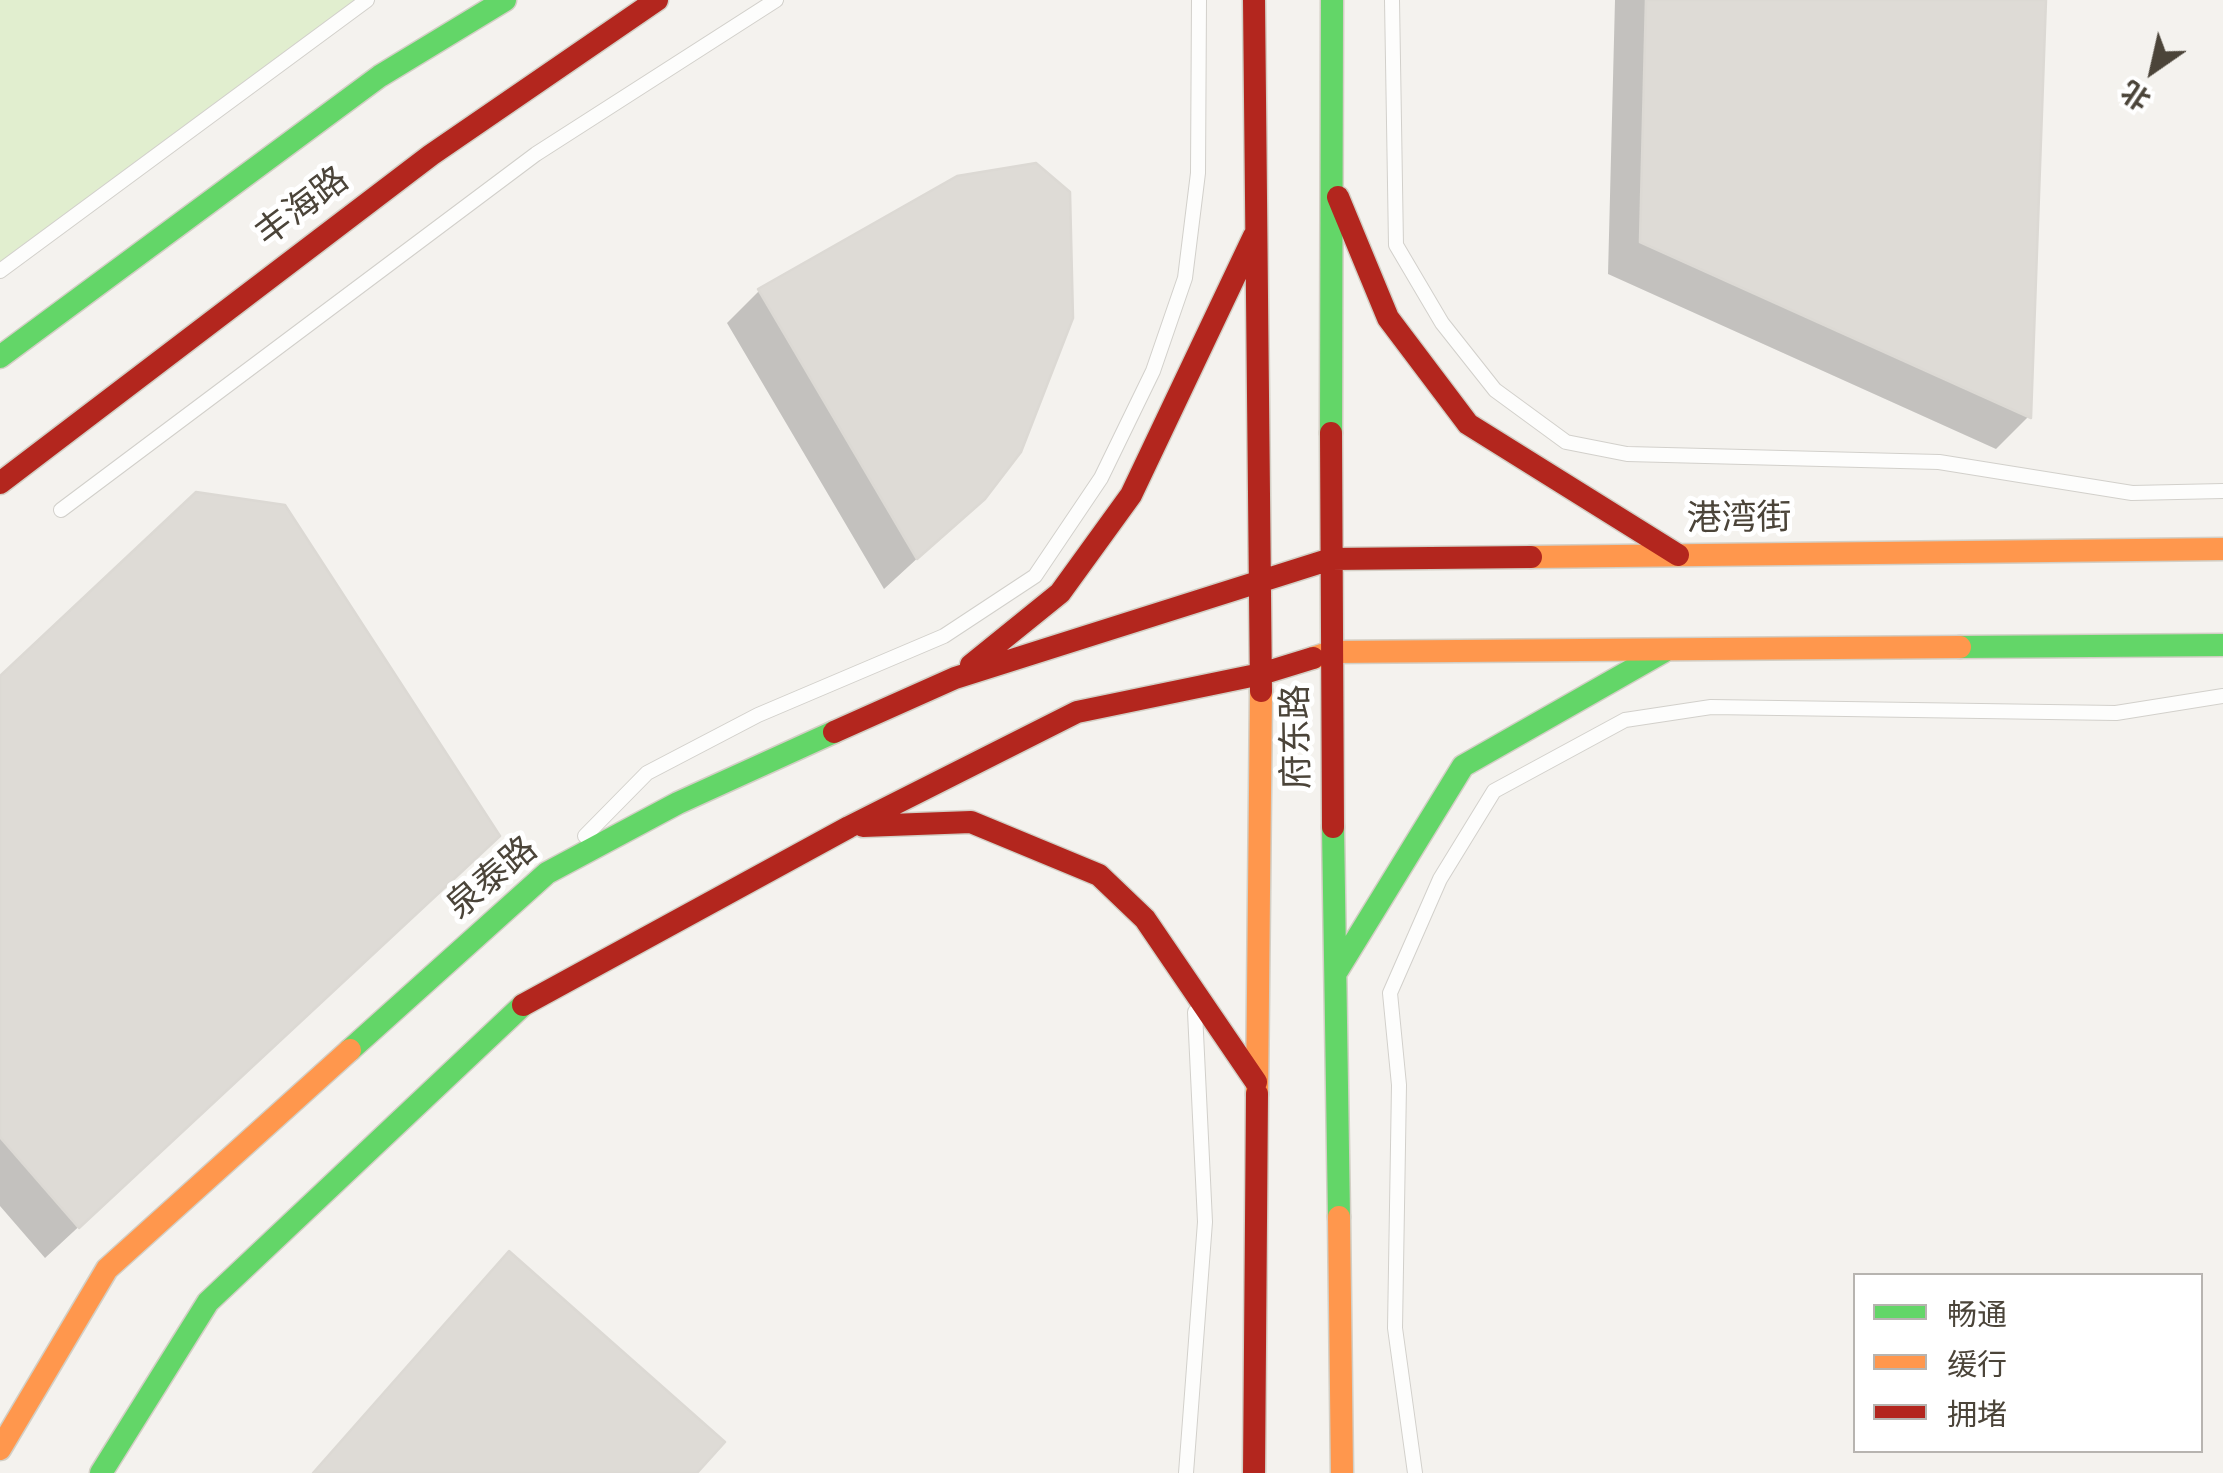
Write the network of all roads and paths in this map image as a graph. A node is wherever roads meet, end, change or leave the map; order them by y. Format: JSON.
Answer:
{"nodes":[{"id":1,"x":367,"y":0,"type":"edge"},
{"id":2,"x":505,"y":0,"type":"edge"},
{"id":3,"x":657,"y":0,"type":"edge"},
{"id":4,"x":776,"y":0,"type":"edge"},
{"id":5,"x":1199,"y":0,"type":"edge"},
{"id":6,"x":1254,"y":0,"type":"edge"},
{"id":7,"x":1332,"y":0,"type":"edge"},
{"id":8,"x":1392,"y":0,"type":"edge"},
{"id":9,"x":1330,"y":178,"type":"junction"},
{"id":10,"x":1258,"y":228,"type":"junction"},
{"id":11,"x":0,"y":271,"type":"edge"},
{"id":12,"x":0,"y":357,"type":"edge"},
{"id":13,"x":0,"y":483,"type":"edge"},
{"id":14,"x":2223,"y":492,"type":"edge"},
{"id":15,"x":61,"y":510,"type":"dead end"},
{"id":16,"x":2223,"y":549,"type":"edge"},
{"id":17,"x":1678,"y":556,"type":"junction"},
{"id":18,"x":1331,"y":560,"type":"junction"},
{"id":19,"x":1260,"y":583,"type":"junction"},
{"id":20,"x":2223,"y":645,"type":"edge"},
{"id":21,"x":1668,"y":649,"type":"junction"},
{"id":22,"x":1331,"y":652,"type":"junction"},
{"id":23,"x":1260,"y":674,"type":"junction"},
{"id":24,"x":955,"y":678,"type":"junction"},
{"id":25,"x":2223,"y":696,"type":"edge"},
{"id":26,"x":849,"y":826,"type":"junction"},
{"id":27,"x":548,"y":874,"type":"junction"},
{"id":28,"x":1337,"y":971,"type":"junction"},
{"id":29,"x":1194,"y":992,"type":"junction"},
{"id":30,"x":1256,"y":1082,"type":"junction"},
{"id":31,"x":0,"y":1450,"type":"edge"},
{"id":32,"x":101,"y":1473,"type":"edge"},
{"id":33,"x":1186,"y":1473,"type":"edge"},
{"id":34,"x":1254,"y":1473,"type":"edge"},
{"id":35,"x":1342,"y":1473,"type":"edge"},
{"id":36,"x":1415,"y":1473,"type":"edge"}],
"edges":[{"from":1,"to":11,"type":"lane"},
{"from":2,"to":12,"type":"street","name":"丰海路"},
{"from":3,"to":13,"type":"street","name":"丰海路"},
{"from":4,"to":15,"type":"lane"},
{"from":5,"to":27,"type":"lane"},
{"from":6,"to":10,"type":"street","name":"府东路"},
{"from":7,"to":9,"type":"street","name":"府东路"},
{"from":8,"to":14,"type":"lane"},
{"from":9,"to":17,"type":"street"},
{"from":9,"to":18,"type":"street","name":"府东路"},
{"from":10,"to":19,"type":"street","name":"府东路"},
{"from":10,"to":24,"type":"street"},
{"from":16,"to":17,"type":"street","name":"港湾街"},
{"from":17,"to":18,"type":"street","name":"港湾街"},
{"from":18,"to":19,"type":"street","name":"港湾街"},
{"from":18,"to":22,"type":"street","name":"府东路"},
{"from":19,"to":23,"type":"street","name":"府东路"},
{"from":19,"to":24,"type":"street","name":"泉泰路"},
{"from":20,"to":21,"type":"street"},
{"from":21,"to":22,"type":"street"},
{"from":21,"to":28,"type":"street"},
{"from":22,"to":23,"type":"street"},
{"from":22,"to":28,"type":"street","name":"府东路"},
{"from":23,"to":26,"type":"street"},
{"from":23,"to":30,"type":"street","name":"府东路"},
{"from":24,"to":27,"type":"street","name":"泉泰路"},
{"from":25,"to":36,"type":"lane"},
{"from":26,"to":29,"type":"street"},
{"from":26,"to":32,"type":"street"},
{"from":27,"to":31,"type":"street","name":"泉泰路"},
{"from":28,"to":35,"type":"street","name":"府东路"},
{"from":29,"to":30,"type":"street"},
{"from":29,"to":33,"type":"lane"},
{"from":30,"to":34,"type":"street","name":"府东路"}]}
